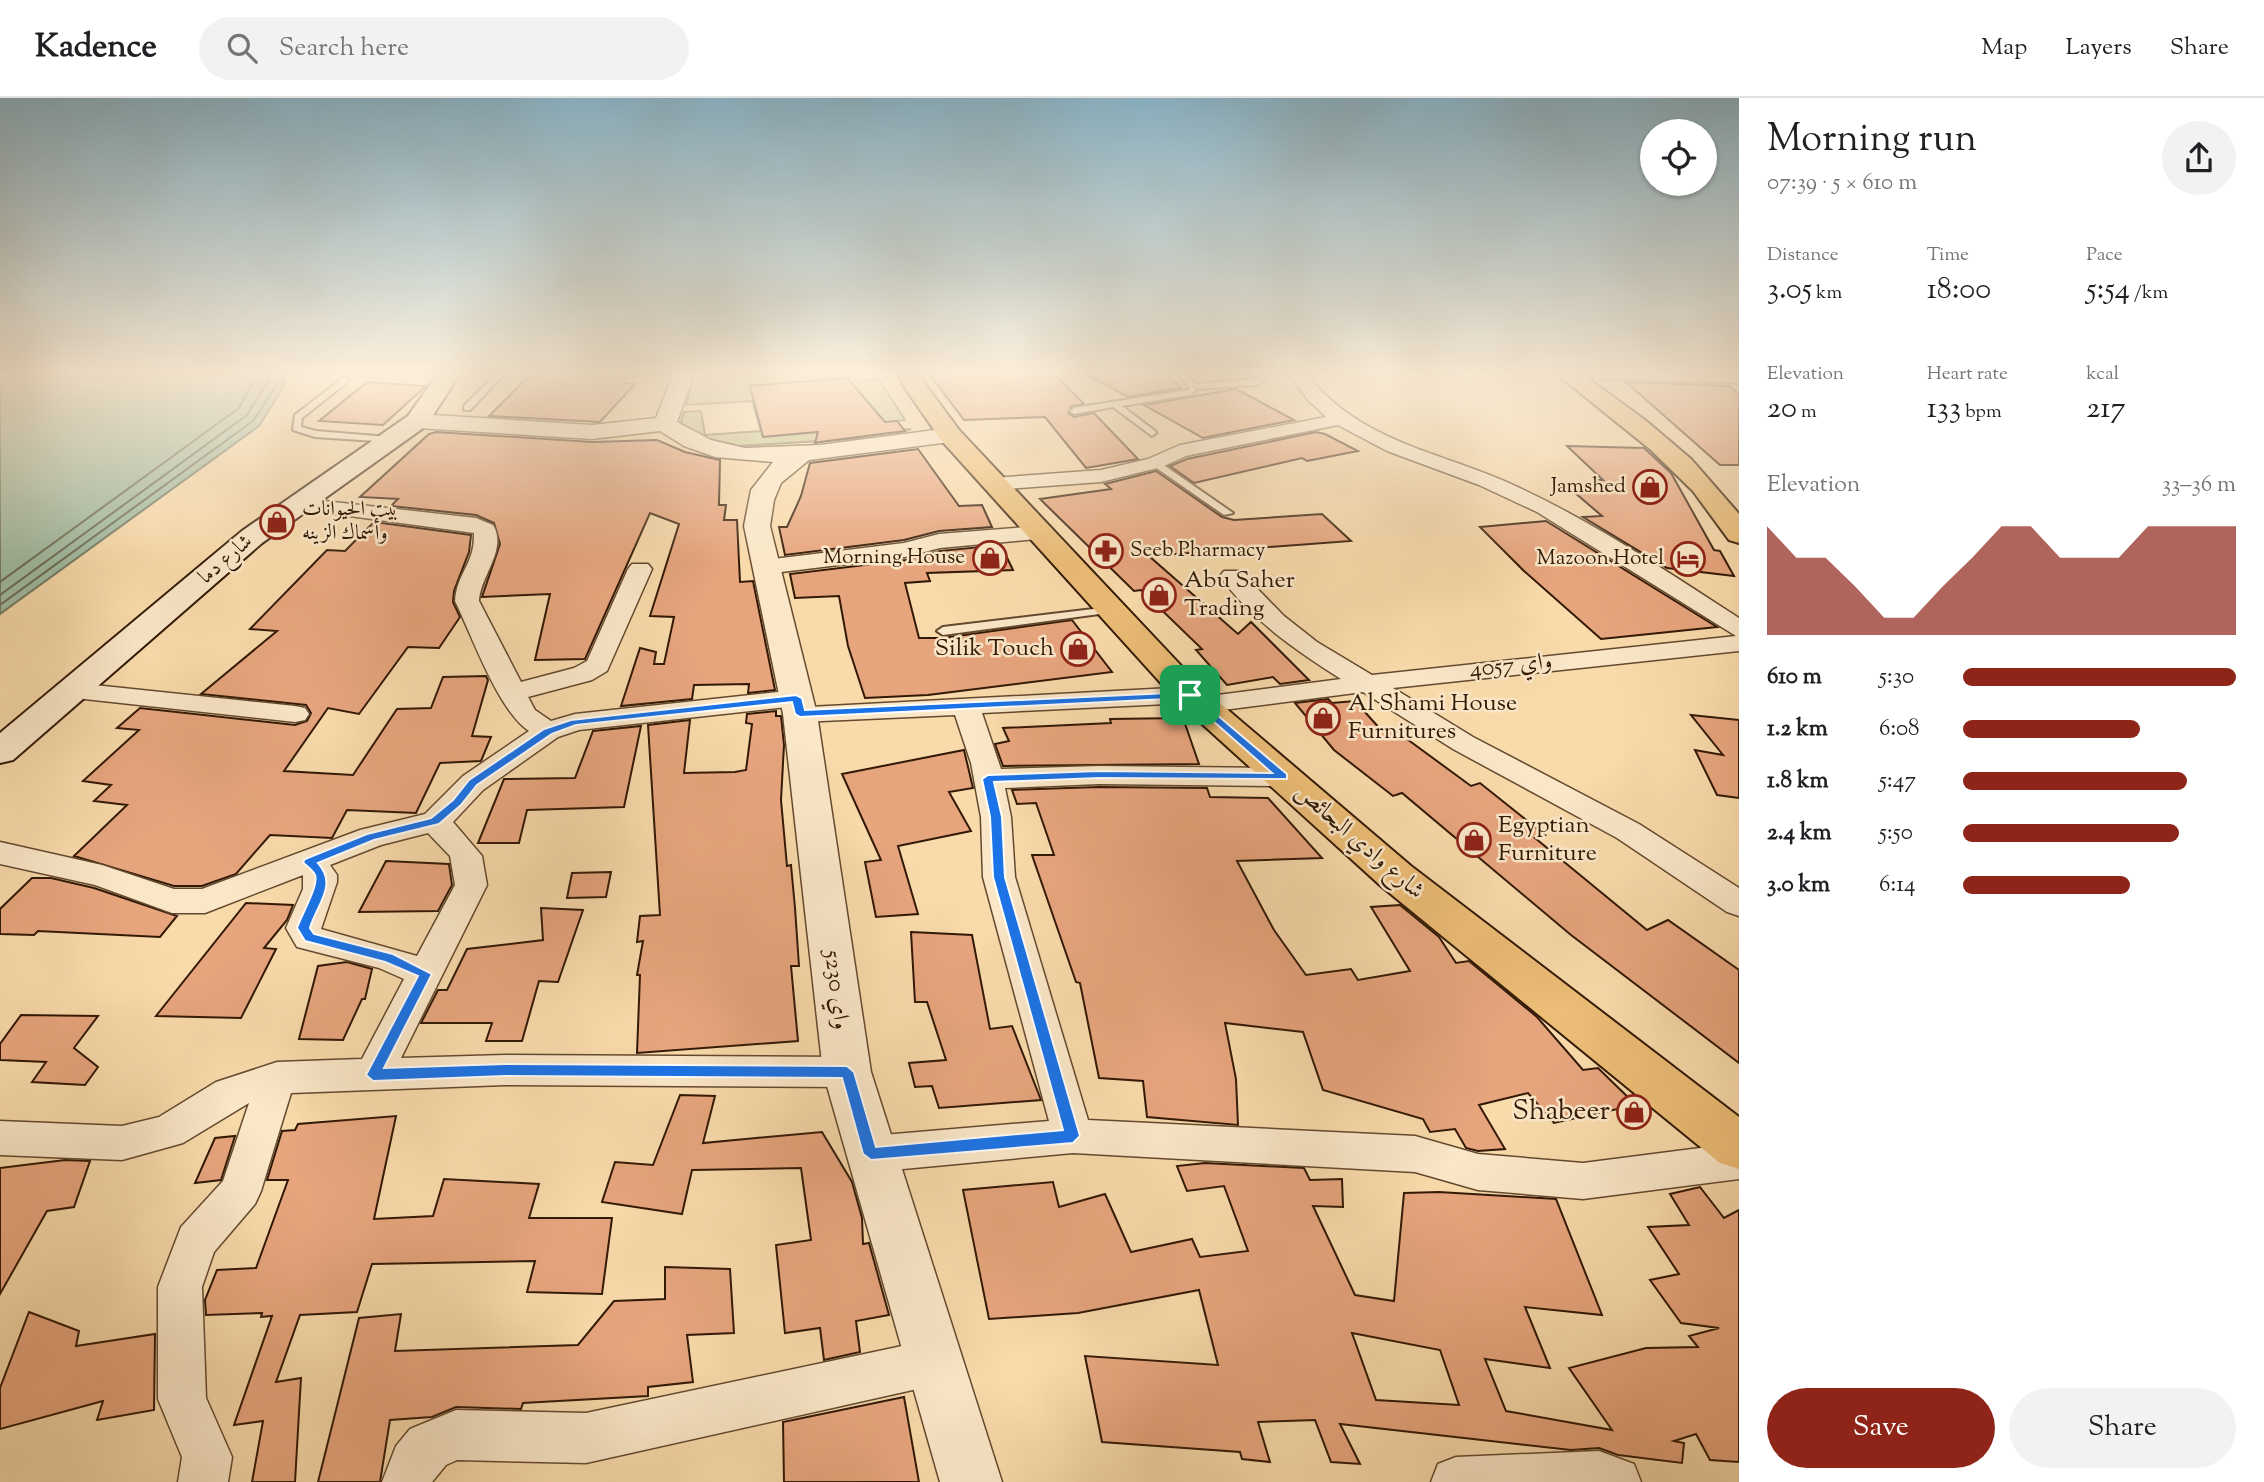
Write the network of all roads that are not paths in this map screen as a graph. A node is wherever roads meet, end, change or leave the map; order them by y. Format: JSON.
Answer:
{"nodes":[{"id":1,"x":950,"y":435,"type":"edge"},
{"id":2,"x":334,"y":436,"type":"edge"},
{"id":3,"x":395,"y":436,"type":"edge"},
{"id":4,"x":680,"y":436,"type":"edge"},
{"id":5,"x":945,"y":436,"type":"edge"},
{"id":6,"x":1258,"y":436,"type":"edge"},
{"id":7,"x":1371,"y":436,"type":"edge"},
{"id":8,"x":1649,"y":436,"type":"edge"},
{"id":9,"x":388,"y":440,"type":"junction"},
{"id":10,"x":805,"y":452,"type":"junction"},
{"id":11,"x":1154,"y":463,"type":"junction"},
{"id":12,"x":754,"y":471,"type":"junction"},
{"id":13,"x":993,"y":484,"type":"junction"},
{"id":14,"x":298,"y":504,"type":"junction"},
{"id":15,"x":1228,"y":513,"type":"dead end"},
{"id":16,"x":1039,"y":533,"type":"junction"},
{"id":17,"x":1739,"y":534,"type":"edge"},
{"id":18,"x":765,"y":566,"type":"junction"},
{"id":19,"x":640,"y":569,"type":"dead end"},
{"id":20,"x":1233,"y":576,"type":"dead end"},
{"id":21,"x":1110,"y":610,"type":"junction"},
{"id":22,"x":1739,"y":629,"type":"edge"},
{"id":23,"x":943,"y":631,"type":"dead end"},
{"id":24,"x":1739,"y":643,"type":"edge"},
{"id":25,"x":1366,"y":683,"type":"junction"},
{"id":26,"x":75,"y":691,"type":"junction"},
{"id":27,"x":511,"y":693,"type":"junction"},
{"id":28,"x":1195,"y":700,"type":"junction"},
{"id":29,"x":798,"y":706,"type":"junction"},
{"id":30,"x":966,"y":706,"type":"junction"},
{"id":31,"x":295,"y":714,"type":"dead end"},
{"id":32,"x":548,"y":731,"type":"junction"},
{"id":33,"x":0,"y":752,"type":"edge"},
{"id":34,"x":1283,"y":777,"type":"junction"},
{"id":35,"x":988,"y":779,"type":"junction"},
{"id":36,"x":435,"y":821,"type":"junction"},
{"id":37,"x":0,"y":853,"type":"edge"},
{"id":38,"x":310,"y":862,"type":"junction"},
{"id":39,"x":1739,"y":904,"type":"edge"},
{"id":40,"x":425,"y":974,"type":"junction"},
{"id":41,"x":847,"y":1072,"type":"junction"},
{"id":42,"x":373,"y":1075,"type":"junction"},
{"id":43,"x":276,"y":1078,"type":"junction"},
{"id":44,"x":1073,"y":1136,"type":"junction"},
{"id":45,"x":0,"y":1138,"type":"edge"},
{"id":46,"x":1739,"y":1147,"type":"edge"},
{"id":47,"x":871,"y":1154,"type":"junction"},
{"id":48,"x":1739,"y":1161,"type":"edge"},
{"id":49,"x":935,"y":1362,"type":"junction"},
{"id":50,"x":203,"y":1482,"type":"edge"},
{"id":51,"x":407,"y":1482,"type":"edge"},
{"id":52,"x":971,"y":1482,"type":"edge"},
{"id":53,"x":1456,"y":1482,"type":"edge"},
{"id":54,"x":1616,"y":1482,"type":"edge"}],
"edges":[{"from":1,"to":13,"type":"main road","name":"شارع وادي البحائص"},
{"from":2,"to":9,"type":"lane"},
{"from":3,"to":9,"type":"main road","name":"شارع دما"},
{"from":4,"to":12,"type":"street"},
{"from":5,"to":10,"type":"street"},
{"from":6,"to":11,"type":"street"},
{"from":7,"to":22,"type":"street"},
{"from":8,"to":17,"type":"main road"},
{"from":9,"to":14,"type":"main road","name":"شارع دما"},
{"from":10,"to":12,"type":"street"},
{"from":10,"to":12,"type":"street"},
{"from":11,"to":13,"type":"street"},
{"from":11,"to":15,"type":"lane"},
{"from":12,"to":18,"type":"street","name":"واي 5230"},
{"from":13,"to":16,"type":"main road","name":"شارع وادي البحائص"},
{"from":14,"to":26,"type":"main road","name":"شارع دما"},
{"from":14,"to":27,"type":"street"},
{"from":16,"to":18,"type":"street"},
{"from":16,"to":21,"type":"main road","name":"شارع وادي البحائص"},
{"from":18,"to":29,"type":"street","name":"واي 5230"},
{"from":19,"to":27,"type":"street"},
{"from":20,"to":25,"type":"street"},
{"from":21,"to":23,"type":"lane"},
{"from":21,"to":28,"type":"main road","name":"شارع وادي البحائص"},
{"from":24,"to":25,"type":"street","name":"واي 4057"},
{"from":25,"to":28,"type":"street","name":"واي 4057"},
{"from":25,"to":39,"type":"street"},
{"from":26,"to":31,"type":"street"},
{"from":26,"to":33,"type":"main road","name":"شارع دما"},
{"from":27,"to":32,"type":"street"},
{"from":28,"to":30,"type":"street","name":"واي 4057"},
{"from":28,"to":34,"type":"main road","name":"شارع وادي البحائص"},
{"from":29,"to":30,"type":"street","name":"واي 4057"},
{"from":29,"to":32,"type":"street","name":"واي 4057"},
{"from":29,"to":41,"type":"street","name":"واي 5230"},
{"from":30,"to":35,"type":"street"},
{"from":32,"to":36,"type":"street","name":"واي 4057"},
{"from":34,"to":35,"type":"street"},
{"from":34,"to":46,"type":"main road","name":"شارع وادي البحائص"},
{"from":35,"to":44,"type":"street"},
{"from":36,"to":38,"type":"street"},
{"from":36,"to":40,"type":"street"},
{"from":37,"to":38,"type":"street"},
{"from":38,"to":40,"type":"street"},
{"from":40,"to":42,"type":"street"},
{"from":41,"to":42,"type":"street"},
{"from":41,"to":47,"type":"street","name":"واي 5230"},
{"from":42,"to":43,"type":"street"},
{"from":43,"to":45,"type":"street"},
{"from":43,"to":50,"type":"street"},
{"from":44,"to":47,"type":"street"},
{"from":44,"to":48,"type":"street"},
{"from":47,"to":49,"type":"street","name":"واي 5230"},
{"from":49,"to":51,"type":"street"},
{"from":49,"to":52,"type":"street","name":"واي 5230"},
{"from":53,"to":54,"type":"street"}]}
